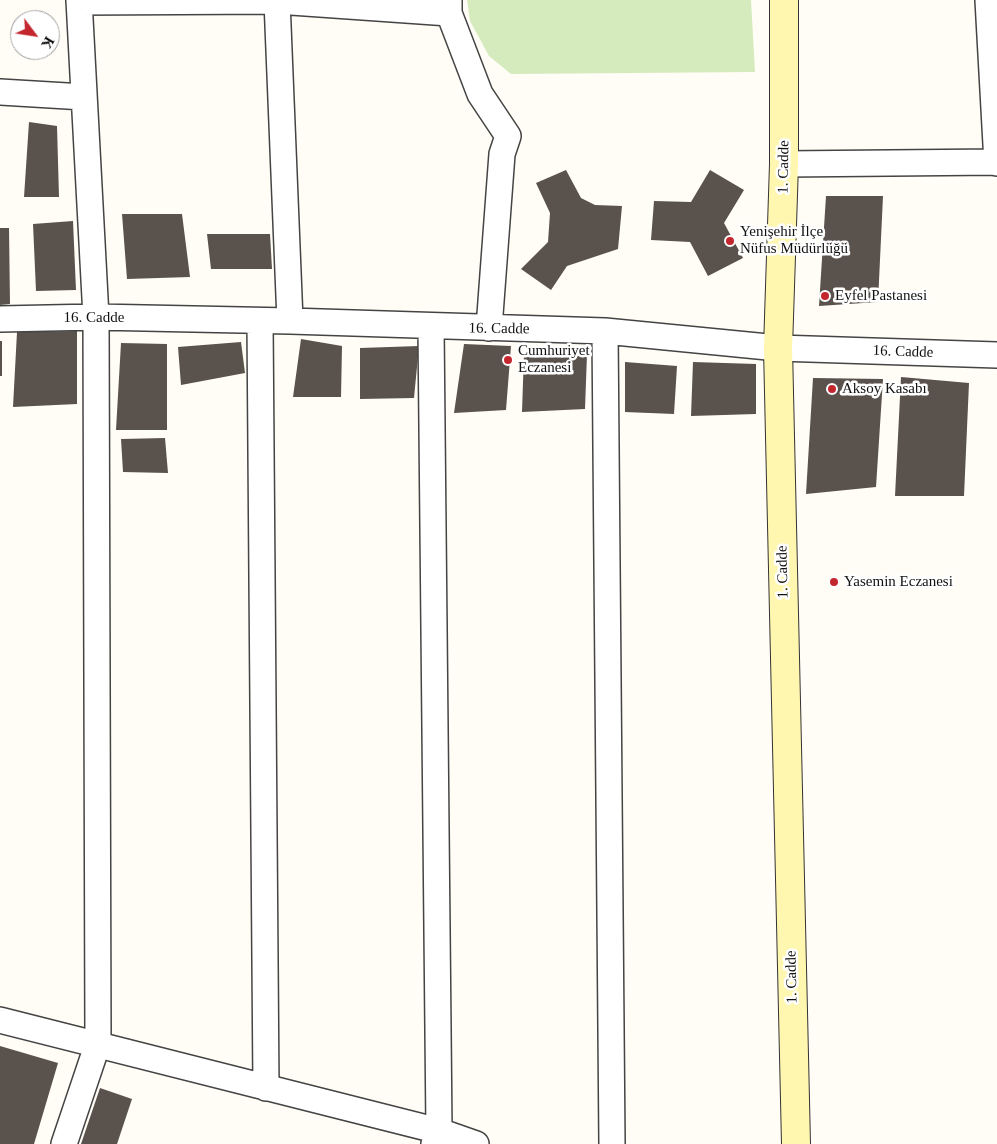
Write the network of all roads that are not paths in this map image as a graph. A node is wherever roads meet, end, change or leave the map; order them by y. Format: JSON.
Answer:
{"nodes":[{"id":1,"x":277,"y":0,"type":"edge"},
{"id":2,"x":784,"y":0,"type":"edge"},
{"id":3,"x":988,"y":0,"type":"edge"},
{"id":4,"x":79,"y":1,"type":"edge"},
{"id":5,"x":449,"y":6,"type":"edge"},
{"id":6,"x":0,"y":92,"type":"edge"},
{"id":7,"x":84,"y":96,"type":"junction"},
{"id":8,"x":996,"y":162,"type":"edge"},
{"id":9,"x":784,"y":164,"type":"junction"},
{"id":10,"x":96,"y":318,"type":"junction"},
{"id":11,"x":0,"y":319,"type":"edge"},
{"id":12,"x":260,"y":322,"type":"junction"},
{"id":13,"x":290,"y":322,"type":"junction"},
{"id":14,"x":431,"y":327,"type":"junction"},
{"id":15,"x":489,"y":328,"type":"junction"},
{"id":16,"x":605,"y":331,"type":"junction"},
{"id":17,"x":778,"y":348,"type":"junction"},
{"id":18,"x":997,"y":355,"type":"edge"},
{"id":19,"x":0,"y":1020,"type":"edge"},
{"id":20,"x":98,"y":1043,"type":"junction"},
{"id":21,"x":266,"y":1088,"type":"junction"},
{"id":22,"x":436,"y":1138,"type":"edge"},
{"id":23,"x":64,"y":1144,"type":"edge"},
{"id":24,"x":476,"y":1144,"type":"edge"},
{"id":25,"x":612,"y":1144,"type":"edge"},
{"id":26,"x":796,"y":1144,"type":"edge"}],
"edges":[{"from":1,"to":4,"type":"street"},
{"from":1,"to":5,"type":"street"},
{"from":1,"to":13,"type":"street"},
{"from":2,"to":9,"type":"street","name":"1. Cadde"},
{"from":3,"to":8,"type":"street"},
{"from":4,"to":7,"type":"street"},
{"from":5,"to":15,"type":"street"},
{"from":6,"to":7,"type":"street"},
{"from":7,"to":10,"type":"street"},
{"from":8,"to":9,"type":"street"},
{"from":9,"to":17,"type":"street","name":"1. Cadde"},
{"from":10,"to":11,"type":"street","name":"16. Cadde"},
{"from":10,"to":12,"type":"street","name":"16. Cadde"},
{"from":10,"to":20,"type":"street"},
{"from":12,"to":13,"type":"street","name":"16. Cadde"},
{"from":12,"to":21,"type":"street"},
{"from":13,"to":14,"type":"street","name":"16. Cadde"},
{"from":14,"to":15,"type":"street","name":"16. Cadde"},
{"from":14,"to":22,"type":"street"},
{"from":15,"to":16,"type":"street","name":"16. Cadde"},
{"from":16,"to":17,"type":"street","name":"16. Cadde"},
{"from":16,"to":25,"type":"street"},
{"from":17,"to":18,"type":"street","name":"16. Cadde"},
{"from":17,"to":26,"type":"street","name":"1. Cadde"},
{"from":19,"to":20,"type":"street"},
{"from":20,"to":21,"type":"street"},
{"from":20,"to":23,"type":"street"},
{"from":21,"to":22,"type":"street"},
{"from":22,"to":24,"type":"street"}]}
